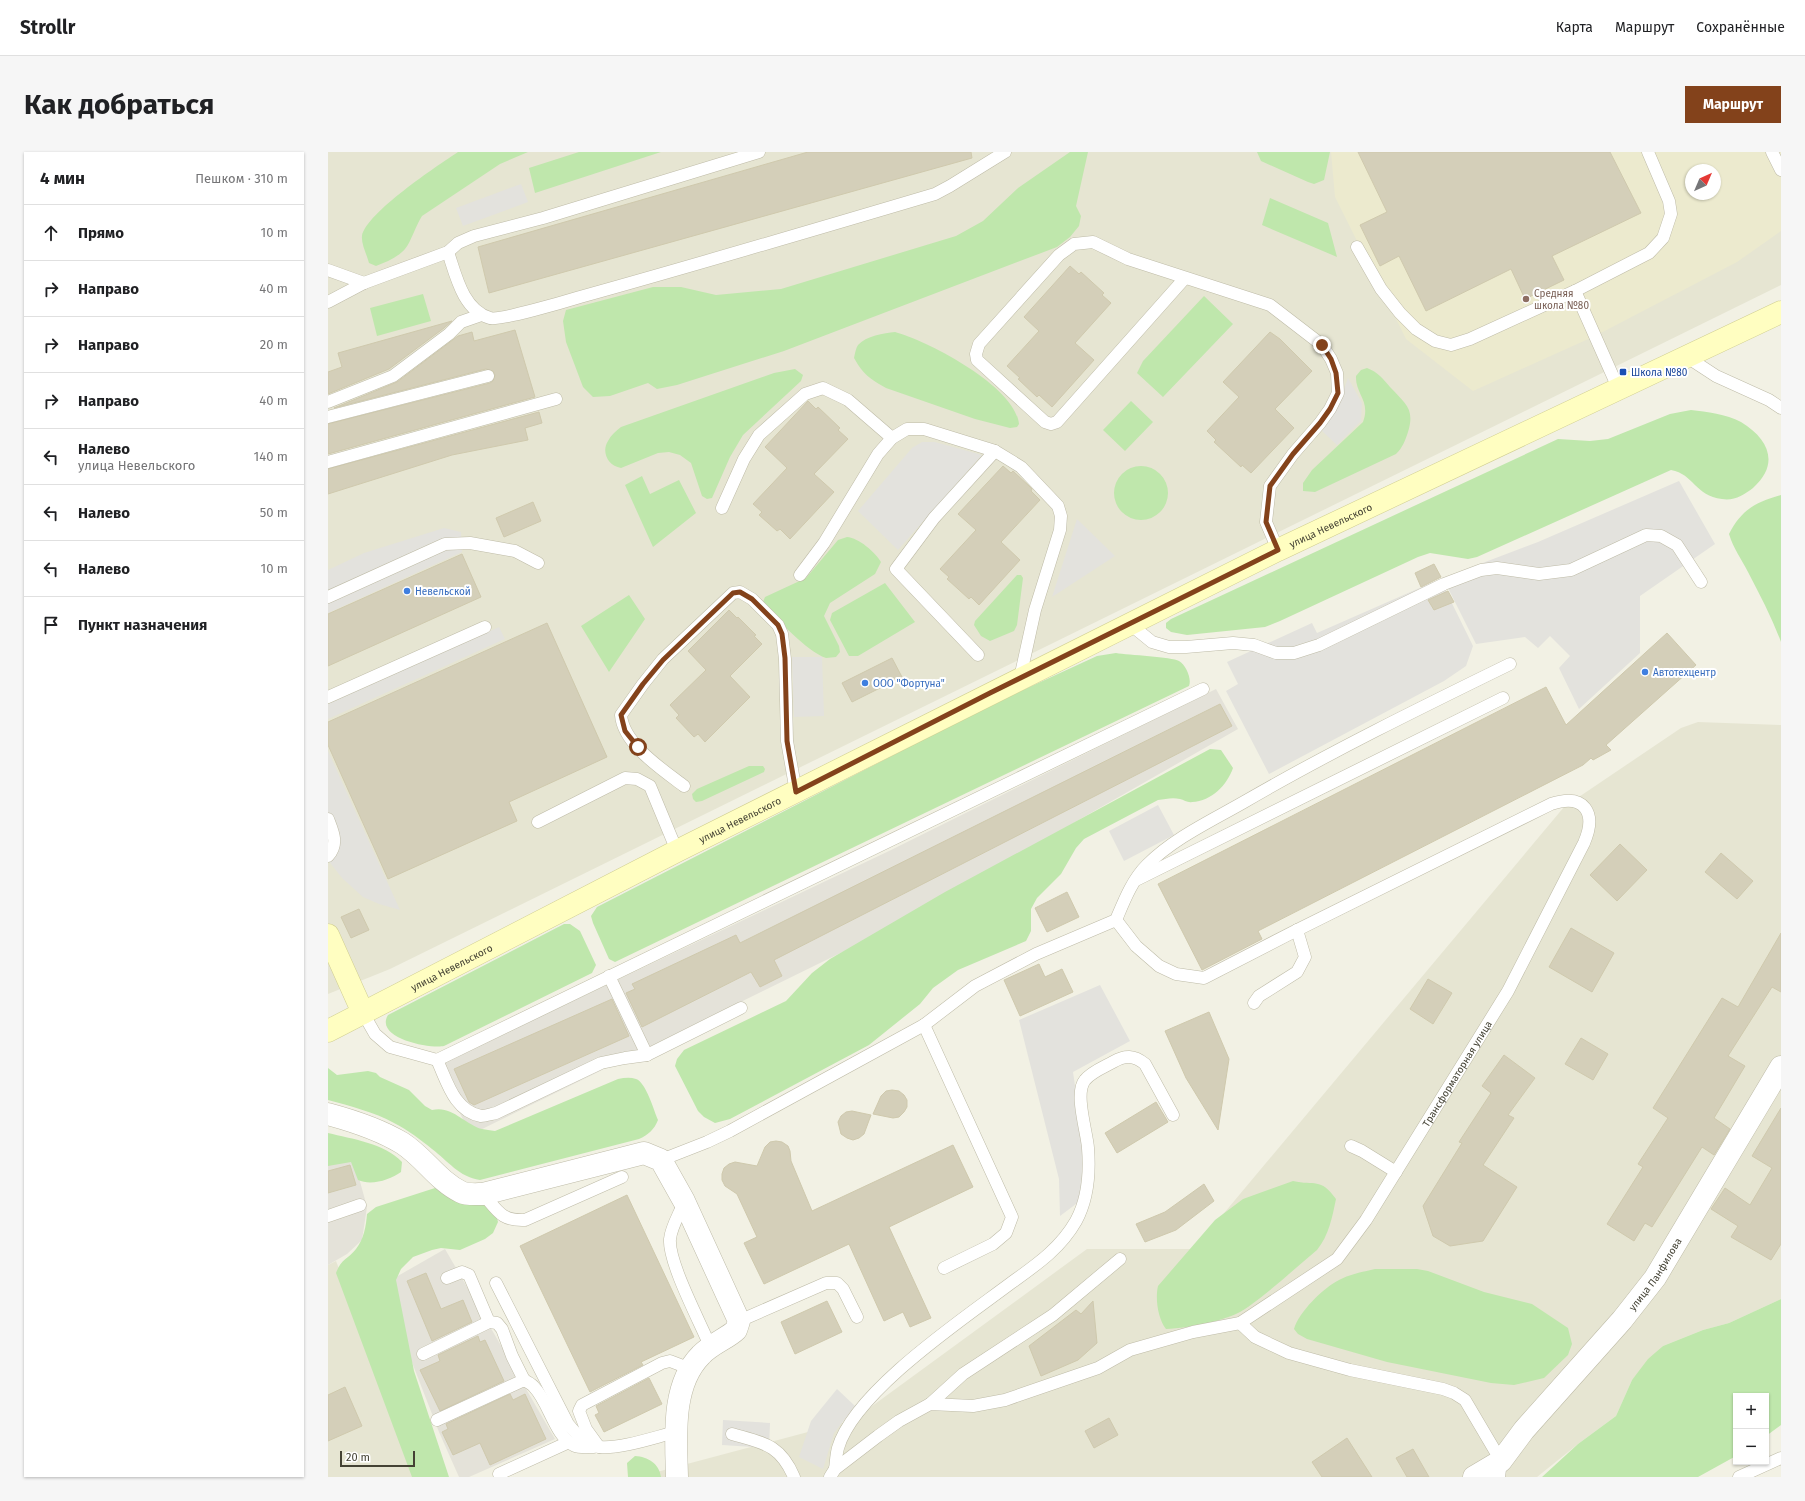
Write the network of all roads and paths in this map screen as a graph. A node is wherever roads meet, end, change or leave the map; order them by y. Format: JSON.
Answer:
{"nodes":[{"id":1,"x":759,"y":152,"type":"edge"},
{"id":2,"x":1005,"y":152,"type":"edge"},
{"id":3,"x":1648,"y":152,"type":"edge"},
{"id":4,"x":1772,"y":152,"type":"edge"},
{"id":5,"x":1781,"y":170,"type":"edge"},
{"id":6,"x":1358,"y":247,"type":"dead end"},
{"id":7,"x":448,"y":252,"type":"junction"},
{"id":8,"x":328,"y":270,"type":"edge"},
{"id":9,"x":1185,"y":278,"type":"junction"},
{"id":10,"x":364,"y":284,"type":"junction"},
{"id":11,"x":1575,"y":291,"type":"junction"},
{"id":12,"x":328,"y":302,"type":"edge"},
{"id":13,"x":1781,"y":312,"type":"edge"},
{"id":14,"x":480,"y":315,"type":"junction"},
{"id":15,"x":1687,"y":357,"type":"junction"},
{"id":16,"x":488,"y":376,"type":"dead end"},
{"id":17,"x":1619,"y":390,"type":"junction"},
{"id":18,"x":556,"y":399,"type":"dead end"},
{"id":19,"x":328,"y":402,"type":"edge"},
{"id":20,"x":1781,"y":408,"type":"edge"},
{"id":21,"x":328,"y":416,"type":"edge"},
{"id":22,"x":892,"y":438,"type":"junction"},
{"id":23,"x":995,"y":451,"type":"junction"},
{"id":24,"x":328,"y":462,"type":"edge"},
{"id":25,"x":722,"y":508,"type":"dead end"},
{"id":26,"x":1278,"y":550,"type":"junction"},
{"id":27,"x":538,"y":563,"type":"dead end"},
{"id":28,"x":800,"y":575,"type":"dead end"},
{"id":29,"x":1701,"y":582,"type":"dead end"},
{"id":30,"x":328,"y":597,"type":"edge"},
{"id":31,"x":1130,"y":624,"type":"junction"},
{"id":32,"x":485,"y":627,"type":"dead end"},
{"id":33,"x":978,"y":655,"type":"dead end"},
{"id":34,"x":1510,"y":664,"type":"dead end"},
{"id":35,"x":1020,"y":678,"type":"junction"},
{"id":36,"x":1203,"y":689,"type":"dead end"},
{"id":37,"x":328,"y":697,"type":"edge"},
{"id":38,"x":1502,"y":698,"type":"dead end"},
{"id":39,"x":684,"y":786,"type":"dead end"},
{"id":40,"x":796,"y":792,"type":"junction"},
{"id":41,"x":328,"y":819,"type":"edge"},
{"id":42,"x":538,"y":822,"type":"dead end"},
{"id":43,"x":677,"y":851,"type":"junction"},
{"id":44,"x":328,"y":856,"type":"edge"},
{"id":45,"x":1136,"y":881,"type":"junction"},
{"id":46,"x":1116,"y":920,"type":"junction"},
{"id":47,"x":1297,"y":930,"type":"junction"},
{"id":48,"x":328,"y":935,"type":"edge"},
{"id":49,"x":609,"y":976,"type":"junction"},
{"id":50,"x":1254,"y":1003,"type":"dead end"},
{"id":51,"x":741,"y":1008,"type":"dead end"},
{"id":52,"x":363,"y":1013,"type":"junction"},
{"id":53,"x":924,"y":1025,"type":"junction"},
{"id":54,"x":328,"y":1031,"type":"edge"},
{"id":55,"x":647,"y":1055,"type":"junction"},
{"id":56,"x":437,"y":1060,"type":"junction"},
{"id":57,"x":1781,"y":1067,"type":"edge"},
{"id":58,"x":328,"y":1114,"type":"edge"},
{"id":59,"x":1173,"y":1115,"type":"dead end"},
{"id":60,"x":1350,"y":1146,"type":"dead end"},
{"id":61,"x":662,"y":1160,"type":"junction"},
{"id":62,"x":1396,"y":1172,"type":"junction"},
{"id":63,"x":622,"y":1177,"type":"dead end"},
{"id":64,"x":482,"y":1194,"type":"junction"},
{"id":65,"x":684,"y":1201,"type":"junction"},
{"id":66,"x":360,"y":1204,"type":"dead end"},
{"id":67,"x":328,"y":1216,"type":"edge"},
{"id":68,"x":1120,"y":1260,"type":"dead end"},
{"id":69,"x":944,"y":1268,"type":"dead end"},
{"id":70,"x":447,"y":1278,"type":"dead end"},
{"id":71,"x":496,"y":1283,"type":"dead end"},
{"id":72,"x":857,"y":1318,"type":"dead end"},
{"id":73,"x":739,"y":1321,"type":"junction"},
{"id":74,"x":489,"y":1322,"type":"junction"},
{"id":75,"x":1240,"y":1323,"type":"junction"},
{"id":76,"x":710,"y":1346,"type":"junction"},
{"id":77,"x":423,"y":1354,"type":"dead end"},
{"id":78,"x":691,"y":1369,"type":"junction"},
{"id":79,"x":524,"y":1380,"type":"junction"},
{"id":80,"x":930,"y":1404,"type":"junction"},
{"id":81,"x":437,"y":1420,"type":"dead end"},
{"id":82,"x":676,"y":1432,"type":"junction"},
{"id":83,"x":732,"y":1434,"type":"dead end"},
{"id":84,"x":569,"y":1442,"type":"junction"},
{"id":85,"x":599,"y":1448,"type":"junction"},
{"id":86,"x":1781,"y":1458,"type":"edge"},
{"id":87,"x":1500,"y":1469,"type":"edge"},
{"id":88,"x":833,"y":1473,"type":"edge"},
{"id":89,"x":499,"y":1474,"type":"dead end"},
{"id":90,"x":676,"y":1477,"type":"edge"},
{"id":91,"x":794,"y":1477,"type":"edge"},
{"id":92,"x":1474,"y":1477,"type":"edge"},
{"id":93,"x":1739,"y":1477,"type":"edge"}],
"edges":[{"from":1,"to":7,"type":"lane"},
{"from":2,"to":14,"type":"lane"},
{"from":3,"to":11,"type":"lane"},
{"from":4,"to":5,"type":"lane"},
{"from":6,"to":11,"type":"lane"},
{"from":7,"to":10,"type":"lane"},
{"from":7,"to":14,"type":"lane"},
{"from":8,"to":10,"type":"lane"},
{"from":9,"to":9,"type":"lane"},
{"from":9,"to":26,"type":"lane"},
{"from":10,"to":12,"type":"lane"},
{"from":11,"to":17,"type":"lane"},
{"from":13,"to":15,"type":"main road","name":"улица Невельского"},
{"from":14,"to":19,"type":"lane"},
{"from":15,"to":17,"type":"main road","name":"улица Невельского"},
{"from":15,"to":20,"type":"lane"},
{"from":16,"to":21,"type":"lane"},
{"from":17,"to":26,"type":"main road","name":"улица Невельского"},
{"from":18,"to":24,"type":"lane"},
{"from":22,"to":23,"type":"lane"},
{"from":22,"to":25,"type":"lane"},
{"from":22,"to":28,"type":"lane"},
{"from":23,"to":33,"type":"lane"},
{"from":23,"to":35,"type":"lane"},
{"from":26,"to":31,"type":"main road","name":"улица Невельского"},
{"from":27,"to":30,"type":"lane"},
{"from":29,"to":31,"type":"lane"},
{"from":31,"to":35,"type":"main road","name":"улица Невельского"},
{"from":32,"to":37,"type":"lane"},
{"from":34,"to":45,"type":"lane"},
{"from":35,"to":40,"type":"main road","name":"улица Невельского"},
{"from":36,"to":49,"type":"lane"},
{"from":38,"to":45,"type":"lane"},
{"from":39,"to":40,"type":"lane"},
{"from":40,"to":43,"type":"main road","name":"улица Невельского"},
{"from":41,"to":44,"type":"lane"},
{"from":42,"to":43,"type":"lane"},
{"from":43,"to":52,"type":"main road","name":"улица Невельского"},
{"from":45,"to":46,"type":"lane"},
{"from":46,"to":47,"type":"lane","name":"Трансформаторная улица"},
{"from":46,"to":53,"type":"lane"},
{"from":47,"to":50,"type":"lane"},
{"from":47,"to":62,"type":"lane","name":"Трансформаторная улица"},
{"from":48,"to":52,"type":"main road"},
{"from":49,"to":55,"type":"lane"},
{"from":49,"to":56,"type":"lane"},
{"from":51,"to":55,"type":"lane"},
{"from":52,"to":54,"type":"main road","name":"улица Невельского"},
{"from":52,"to":56,"type":"lane"},
{"from":53,"to":61,"type":"lane"},
{"from":53,"to":69,"type":"lane"},
{"from":55,"to":56,"type":"lane"},
{"from":57,"to":87,"type":"street","name":"улица Панфилова"},
{"from":58,"to":64,"type":"street"},
{"from":59,"to":88,"type":"lane"},
{"from":60,"to":62,"type":"lane"},
{"from":61,"to":64,"type":"street"},
{"from":61,"to":65,"type":"street"},
{"from":62,"to":75,"type":"lane","name":"Трансформаторная улица"},
{"from":63,"to":64,"type":"lane"},
{"from":65,"to":73,"type":"street"},
{"from":65,"to":76,"type":"lane"},
{"from":66,"to":67,"type":"lane"},
{"from":68,"to":80,"type":"lane"},
{"from":70,"to":74,"type":"lane"},
{"from":71,"to":85,"type":"lane"},
{"from":72,"to":73,"type":"lane"},
{"from":73,"to":76,"type":"street"},
{"from":74,"to":77,"type":"lane"},
{"from":74,"to":79,"type":"lane"},
{"from":75,"to":80,"type":"lane"},
{"from":75,"to":87,"type":"lane"},
{"from":76,"to":78,"type":"street"},
{"from":78,"to":82,"type":"street"},
{"from":78,"to":85,"type":"lane"},
{"from":79,"to":81,"type":"lane"},
{"from":79,"to":84,"type":"lane"},
{"from":80,"to":88,"type":"lane"},
{"from":82,"to":85,"type":"lane"},
{"from":82,"to":90,"type":"street"},
{"from":83,"to":91,"type":"lane"},
{"from":84,"to":85,"type":"lane"},
{"from":84,"to":89,"type":"lane"},
{"from":86,"to":93,"type":"lane"},
{"from":87,"to":92,"type":"street"}]}
